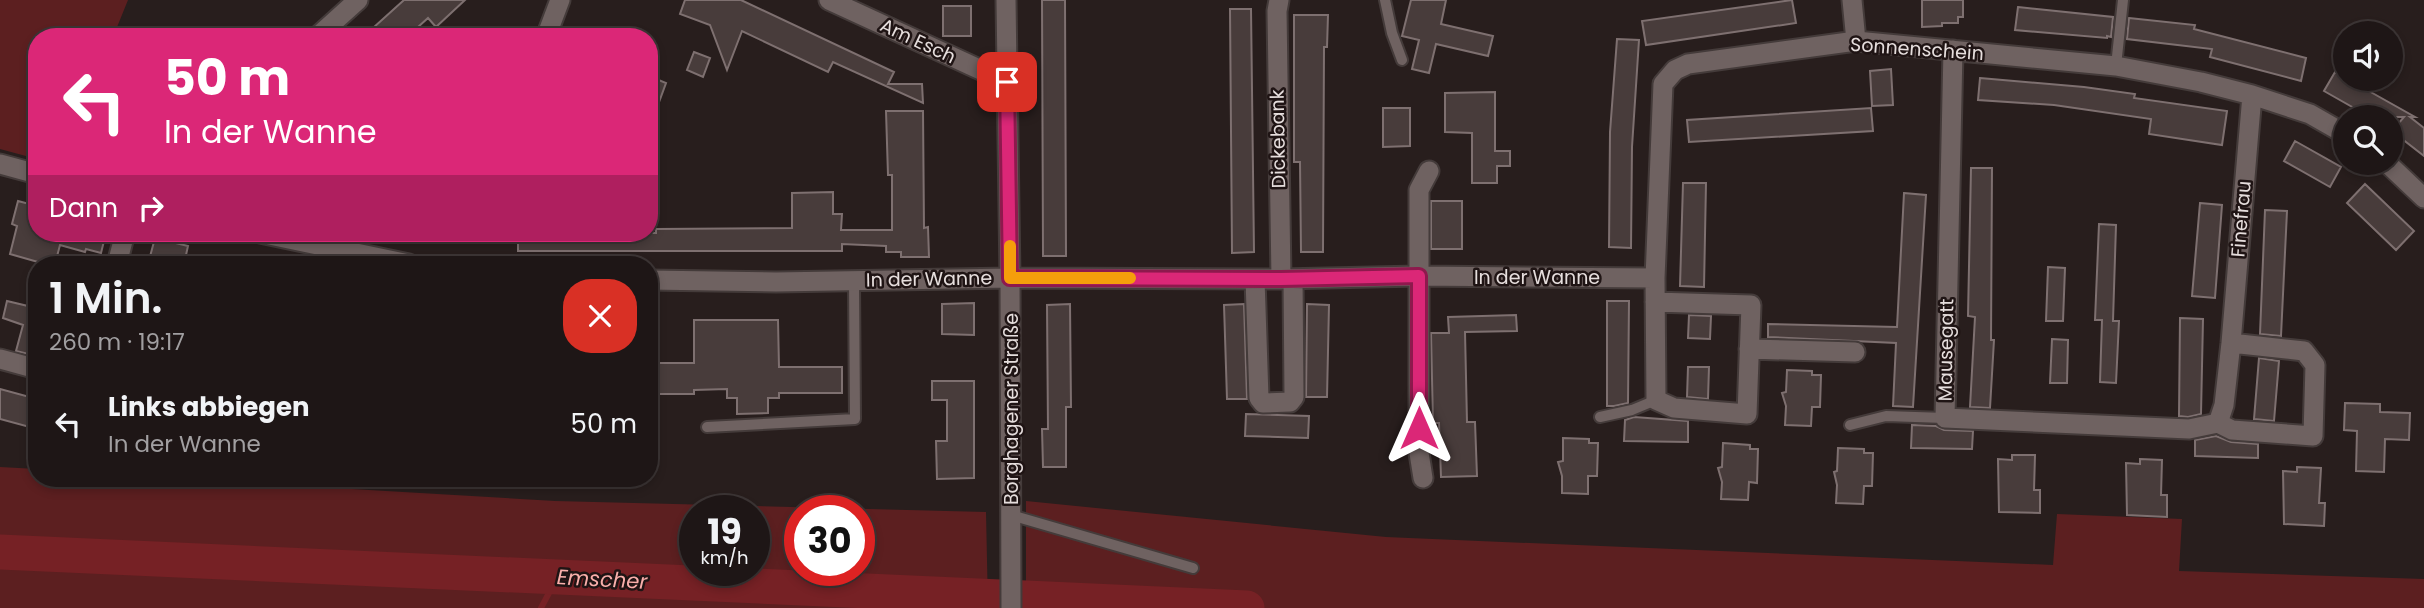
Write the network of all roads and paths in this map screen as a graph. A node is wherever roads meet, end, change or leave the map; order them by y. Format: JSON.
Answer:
{"nodes":[{"id":1,"x":358,"y":0,"type":"edge"},
{"id":2,"x":560,"y":0,"type":"edge"},
{"id":3,"x":829,"y":0,"type":"edge"},
{"id":4,"x":1006,"y":0,"type":"edge"},
{"id":5,"x":1279,"y":0,"type":"edge"},
{"id":6,"x":1385,"y":0,"type":"edge"},
{"id":7,"x":1853,"y":0,"type":"edge"},
{"id":8,"x":2123,"y":0,"type":"edge"},
{"id":9,"x":327,"y":28,"type":"edge"},
{"id":10,"x":549,"y":28,"type":"edge"},
{"id":11,"x":1856,"y":41,"type":"junction"},
{"id":12,"x":1953,"y":50,"type":"junction"},
{"id":13,"x":1402,"y":60,"type":"dead end"},
{"id":14,"x":2116,"y":66,"type":"junction"},
{"id":15,"x":1007,"y":82,"type":"junction"},
{"id":16,"x":2252,"y":95,"type":"junction"},
{"id":17,"x":2333,"y":127,"type":"edge"},
{"id":18,"x":0,"y":164,"type":"edge"},
{"id":19,"x":1429,"y":171,"type":"dead end"},
{"id":20,"x":28,"y":172,"type":"edge"},
{"id":21,"x":2400,"y":175,"type":"edge"},
{"id":22,"x":2424,"y":198,"type":"edge"},
{"id":23,"x":304,"y":242,"type":"edge"},
{"id":24,"x":371,"y":256,"type":"edge"},
{"id":25,"x":1419,"y":276,"type":"junction"},
{"id":26,"x":1010,"y":278,"type":"junction"},
{"id":27,"x":1655,"y":278,"type":"junction"},
{"id":28,"x":1255,"y":279,"type":"junction"},
{"id":29,"x":1287,"y":279,"type":"junction"},
{"id":30,"x":658,"y":280,"type":"edge"},
{"id":31,"x":855,"y":281,"type":"junction"},
{"id":32,"x":1655,"y":302,"type":"junction"},
{"id":33,"x":2231,"y":343,"type":"junction"},
{"id":34,"x":1749,"y":349,"type":"junction"},
{"id":35,"x":1855,"y":352,"type":"dead end"},
{"id":36,"x":0,"y":359,"type":"edge"},
{"id":37,"x":28,"y":367,"type":"edge"},
{"id":38,"x":1656,"y":400,"type":"junction"},
{"id":39,"x":1600,"y":417,"type":"dead end"},
{"id":40,"x":1945,"y":418,"type":"junction"},
{"id":41,"x":2218,"y":423,"type":"junction"},
{"id":42,"x":1850,"y":425,"type":"dead end"},
{"id":43,"x":707,"y":427,"type":"dead end"},
{"id":44,"x":1423,"y":478,"type":"dead end"},
{"id":45,"x":1012,"y":515,"type":"junction"},
{"id":46,"x":1193,"y":568,"type":"dead end"},
{"id":47,"x":1011,"y":608,"type":"edge"}],
"edges":[{"from":1,"to":9,"type":"street"},
{"from":2,"to":10,"type":"street"},
{"from":3,"to":15,"type":"street","name":"Am Esch"},
{"from":4,"to":15,"type":"street","name":"Borghagener Straße"},
{"from":5,"to":29,"type":"street","name":"Dickebank"},
{"from":6,"to":13,"type":"lane"},
{"from":7,"to":11,"type":"street"},
{"from":8,"to":14,"type":"lane"},
{"from":11,"to":12,"type":"street","name":"Sonnenschein"},
{"from":11,"to":27,"type":"street","name":"Sonnenschein"},
{"from":12,"to":14,"type":"street","name":"Sonnenschein"},
{"from":12,"to":40,"type":"street","name":"Mausegatt"},
{"from":14,"to":16,"type":"street","name":"Sonnenschein"},
{"from":15,"to":26,"type":"street","name":"Borghagener Straße"},
{"from":16,"to":17,"type":"street","name":"Sonnenschein"},
{"from":16,"to":33,"type":"street","name":"Finefrau"},
{"from":18,"to":20,"type":"street"},
{"from":19,"to":25,"type":"street"},
{"from":21,"to":22,"type":"street"},
{"from":23,"to":24,"type":"street"},
{"from":25,"to":27,"type":"street","name":"In der Wanne"},
{"from":25,"to":29,"type":"street","name":"In der Wanne"},
{"from":25,"to":44,"type":"street"},
{"from":26,"to":28,"type":"street","name":"In der Wanne"},
{"from":26,"to":31,"type":"street","name":"In der Wanne"},
{"from":26,"to":45,"type":"street","name":"Borghagener Straße"},
{"from":27,"to":32,"type":"street","name":"Sonnenschein"},
{"from":28,"to":29,"type":"street","name":"In der Wanne"},
{"from":28,"to":29,"type":"street","name":"Dickebank"},
{"from":30,"to":31,"type":"street","name":"In der Wanne"},
{"from":31,"to":43,"type":"lane"},
{"from":32,"to":34,"type":"street"},
{"from":32,"to":38,"type":"street","name":"Sonnenschein"},
{"from":33,"to":41,"type":"street","name":"Finefrau"},
{"from":33,"to":41,"type":"street"},
{"from":34,"to":35,"type":"street"},
{"from":34,"to":38,"type":"street"},
{"from":36,"to":37,"type":"street"},
{"from":38,"to":39,"type":"lane"},
{"from":40,"to":41,"type":"street","name":"Mausegatt"},
{"from":40,"to":42,"type":"lane"},
{"from":45,"to":46,"type":"lane"},
{"from":45,"to":47,"type":"street","name":"Borghagener Straße"}]}
